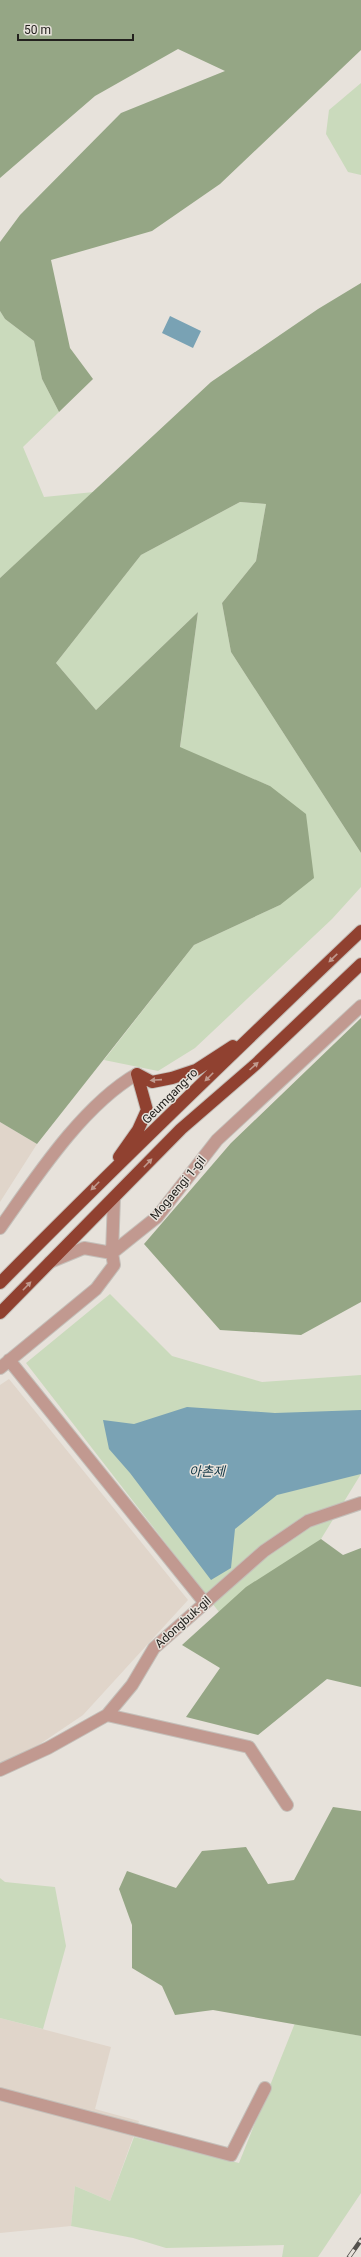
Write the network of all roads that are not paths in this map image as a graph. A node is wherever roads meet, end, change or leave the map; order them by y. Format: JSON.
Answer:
{"nodes":[{"id":1,"x":361,"y":931,"type":"edge"},
{"id":2,"x":361,"y":964,"type":"edge"},
{"id":3,"x":361,"y":1006,"type":"edge"},
{"id":4,"x":253,"y":1034,"type":"junction"},
{"id":5,"x":137,"y":1074,"type":"junction"},
{"id":6,"x":107,"y":1174,"type":"junction"},
{"id":7,"x":114,"y":1198,"type":"junction"},
{"id":8,"x":0,"y":1228,"type":"edge"},
{"id":9,"x":112,"y":1253,"type":"junction"},
{"id":10,"x":50,"y":1262,"type":"junction"},
{"id":11,"x":0,"y":1283,"type":"edge"},
{"id":12,"x":0,"y":1314,"type":"edge"},
{"id":13,"x":5,"y":1364,"type":"edge"},
{"id":14,"x":361,"y":1503,"type":"edge"},
{"id":15,"x":204,"y":1603,"type":"junction"},
{"id":16,"x":107,"y":1715,"type":"junction"},
{"id":17,"x":0,"y":1770,"type":"edge"},
{"id":18,"x":287,"y":1805,"type":"dead end"},
{"id":19,"x":265,"y":2088,"type":"dead end"},
{"id":20,"x":0,"y":2094,"type":"edge"}],
"edges":[{"from":1,"to":4,"type":"highway","name":"Geumgang-ro","one_way":true},
{"from":7,"to":2,"type":"highway","one_way":true},
{"from":3,"to":9,"type":"street","name":"Mogaengi 1-gil"},
{"from":4,"to":5,"type":"highway","one_way":true},
{"from":4,"to":6,"type":"highway","name":"Geumgang-ro","one_way":true},
{"from":5,"to":6,"type":"highway"},
{"from":5,"to":8,"type":"street"},
{"from":6,"to":11,"type":"highway","name":"Geumgang-ro","one_way":true},
{"from":7,"to":9,"type":"street"},
{"from":7,"to":10,"type":"highway"},
{"from":9,"to":10,"type":"street"},
{"from":9,"to":13,"type":"street"},
{"from":12,"to":10,"type":"highway","one_way":true},
{"from":13,"to":15,"type":"street"},
{"from":14,"to":15,"type":"street","name":"Adongbuk-gil"},
{"from":15,"to":16,"type":"street","name":"Adongbuk-gil"},
{"from":16,"to":17,"type":"street","name":"Adongbuk-gil"},
{"from":16,"to":18,"type":"street"},
{"from":19,"to":20,"type":"street"}]}
